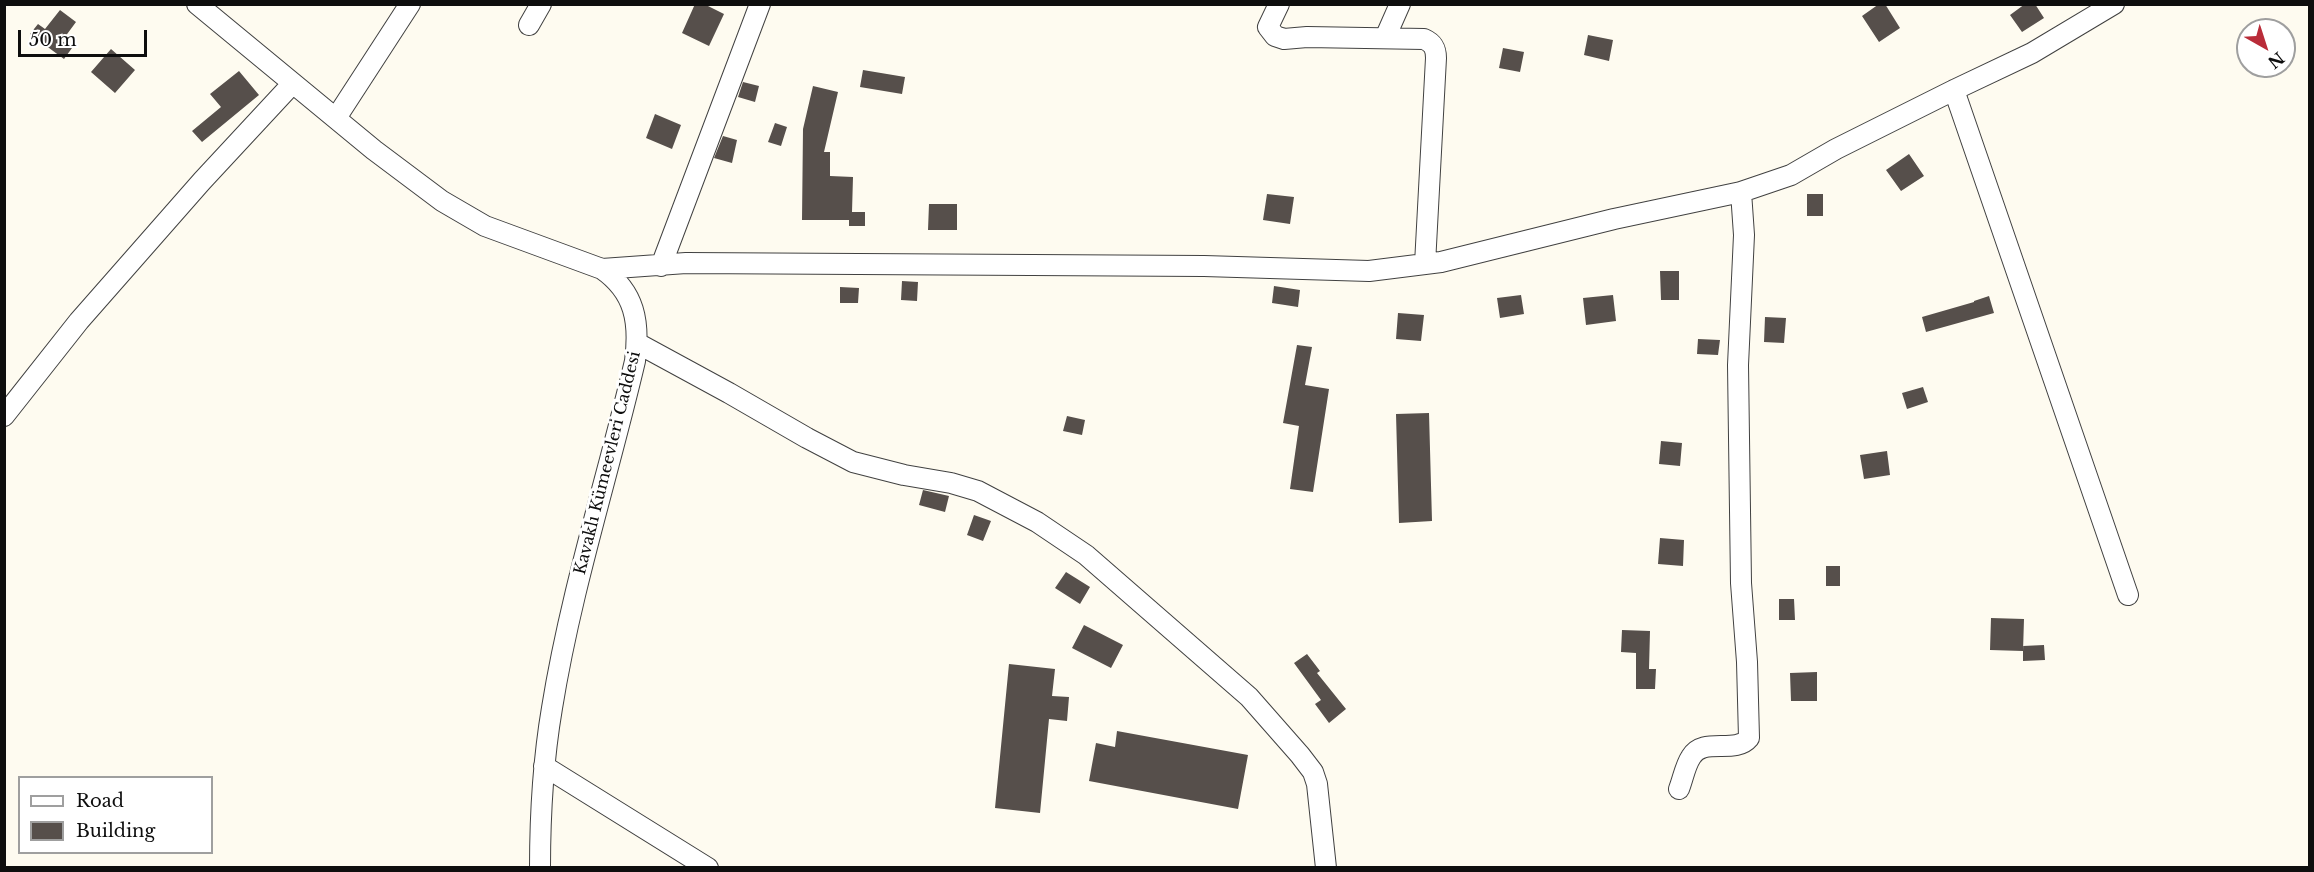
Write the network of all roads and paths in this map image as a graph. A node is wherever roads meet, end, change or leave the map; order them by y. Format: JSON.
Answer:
{"nodes":[{"id":1,"x":197,"y":4,"type":"edge"},
{"id":2,"x":410,"y":4,"type":"edge"},
{"id":3,"x":541,"y":4,"type":"edge"},
{"id":4,"x":760,"y":4,"type":"edge"},
{"id":5,"x":1279,"y":4,"type":"edge"},
{"id":6,"x":1400,"y":4,"type":"edge"},
{"id":7,"x":2114,"y":4,"type":"edge"},
{"id":8,"x":529,"y":25,"type":"dead end"},
{"id":9,"x":1385,"y":38,"type":"junction"},
{"id":10,"x":292,"y":83,"type":"junction"},
{"id":11,"x":1954,"y":90,"type":"junction"},
{"id":12,"x":336,"y":118,"type":"junction"},
{"id":13,"x":1741,"y":192,"type":"junction"},
{"id":14,"x":1425,"y":264,"type":"junction"},
{"id":15,"x":662,"y":266,"type":"junction"},
{"id":16,"x":602,"y":269,"type":"junction"},
{"id":17,"x":637,"y":343,"type":"junction"},
{"id":18,"x":4,"y":416,"type":"edge"},
{"id":19,"x":2128,"y":595,"type":"dead end"},
{"id":20,"x":544,"y":766,"type":"junction"},
{"id":21,"x":1679,"y":789,"type":"dead end"},
{"id":22,"x":540,"y":867,"type":"edge"},
{"id":23,"x":708,"y":867,"type":"edge"},
{"id":24,"x":1326,"y":867,"type":"edge"}],
"edges":[{"from":1,"to":10,"type":"street","name":"Kavaklı Kümeevleri Caddesi"},
{"from":2,"to":12,"type":"street"},
{"from":3,"to":8,"type":"street"},
{"from":4,"to":15,"type":"street"},
{"from":5,"to":9,"type":"street"},
{"from":6,"to":9,"type":"street"},
{"from":7,"to":11,"type":"street"},
{"from":9,"to":14,"type":"street"},
{"from":10,"to":12,"type":"street","name":"Kavaklı Kümeevleri Caddesi"},
{"from":10,"to":18,"type":"street"},
{"from":11,"to":13,"type":"street"},
{"from":11,"to":19,"type":"street"},
{"from":12,"to":16,"type":"street","name":"Kavaklı Kümeevleri Caddesi"},
{"from":13,"to":14,"type":"street"},
{"from":13,"to":21,"type":"street"},
{"from":14,"to":15,"type":"street"},
{"from":15,"to":16,"type":"street"},
{"from":16,"to":17,"type":"street","name":"Kavaklı Kümeevleri Caddesi"},
{"from":17,"to":20,"type":"street","name":"Kavaklı Kümeevleri Caddesi"},
{"from":17,"to":24,"type":"street"},
{"from":20,"to":22,"type":"street","name":"Kavaklı Kümeevleri Caddesi"},
{"from":20,"to":23,"type":"street"}]}
